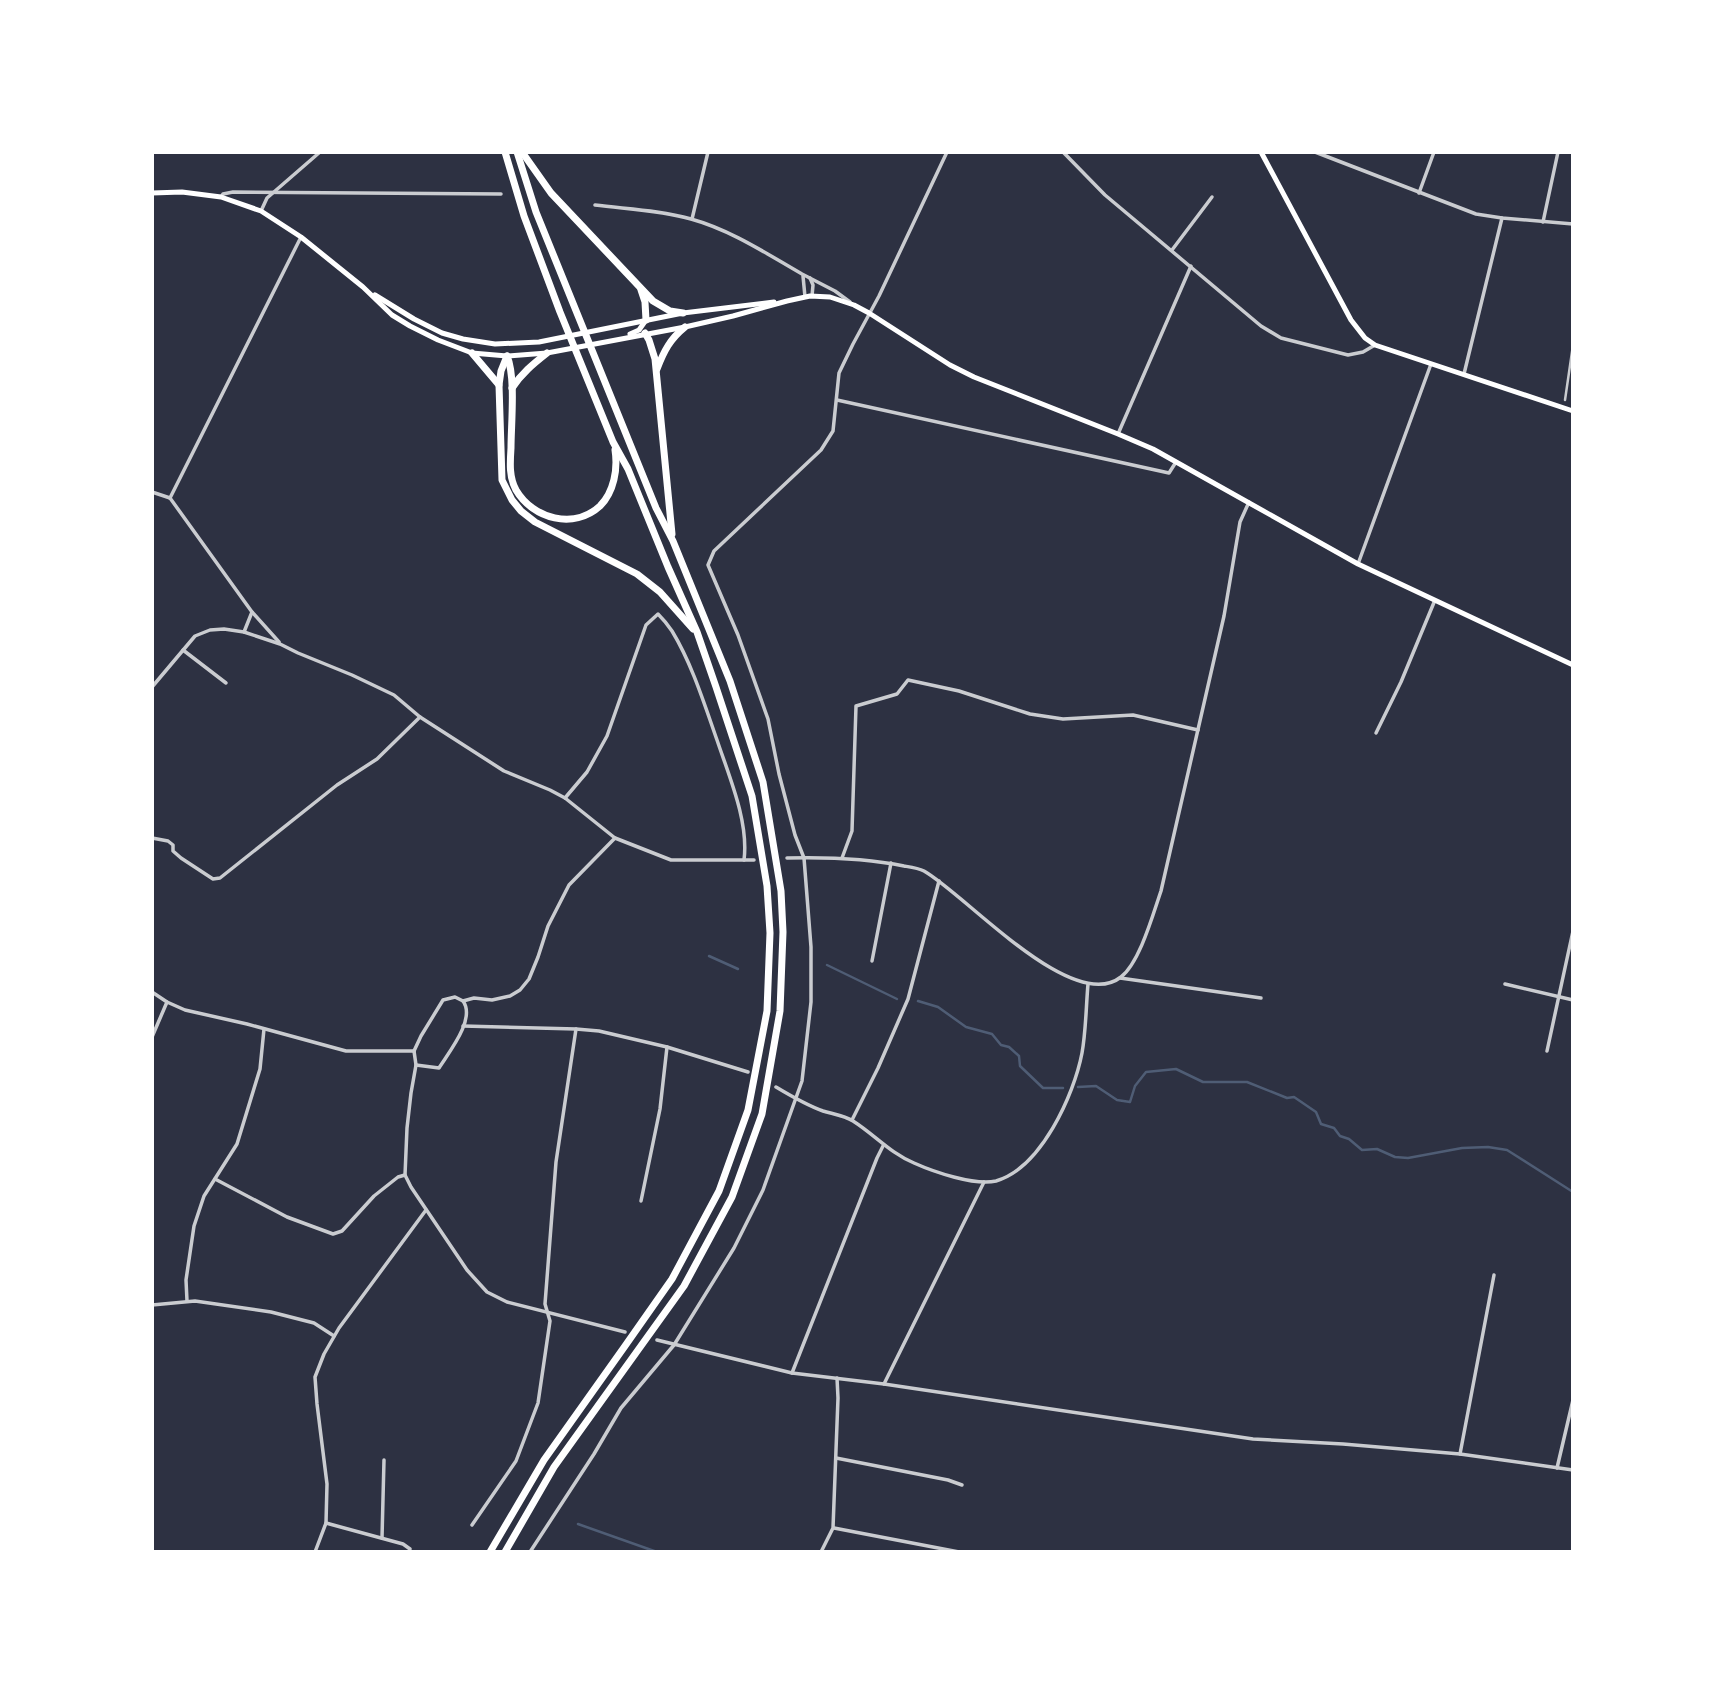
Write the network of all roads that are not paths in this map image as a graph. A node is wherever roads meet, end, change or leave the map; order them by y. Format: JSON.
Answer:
{"nodes":[{"id":1,"x":320,"y":152,"type":"edge"},
{"id":2,"x":505,"y":152,"type":"edge"},
{"id":3,"x":519,"y":152,"type":"edge"},
{"id":4,"x":708,"y":152,"type":"edge"},
{"id":5,"x":947,"y":152,"type":"edge"},
{"id":6,"x":1063,"y":152,"type":"edge"},
{"id":7,"x":1261,"y":152,"type":"edge"},
{"id":8,"x":1315,"y":152,"type":"edge"},
{"id":9,"x":1434,"y":152,"type":"edge"},
{"id":10,"x":1558,"y":152,"type":"edge"},
{"id":11,"x":1419,"y":192,"type":"junction"},
{"id":12,"x":152,"y":193,"type":"edge"},
{"id":13,"x":272,"y":193,"type":"junction"},
{"id":14,"x":501,"y":194,"type":"dead end"},
{"id":15,"x":221,"y":197,"type":"junction"},
{"id":16,"x":1212,"y":197,"type":"dead end"},
{"id":17,"x":595,"y":205,"type":"dead end"},
{"id":18,"x":261,"y":211,"type":"junction"},
{"id":19,"x":692,"y":219,"type":"junction"},
{"id":20,"x":1502,"y":219,"type":"junction"},
{"id":21,"x":1543,"y":222,"type":"junction"},
{"id":22,"x":1573,"y":225,"type":"edge"},
{"id":23,"x":301,"y":237,"type":"junction"},
{"id":24,"x":1172,"y":250,"type":"junction"},
{"id":25,"x":1191,"y":266,"type":"junction"},
{"id":26,"x":802,"y":274,"type":"junction"},
{"id":27,"x":810,"y":277,"type":"junction"},
{"id":28,"x":363,"y":287,"type":"junction"},
{"id":29,"x":640,"y":287,"type":"junction"},
{"id":30,"x":809,"y":297,"type":"junction"},
{"id":31,"x":787,"y":301,"type":"junction"},
{"id":32,"x":854,"y":305,"type":"junction"},
{"id":33,"x":683,"y":313,"type":"junction"},
{"id":34,"x":869,"y":313,"type":"junction"},
{"id":35,"x":646,"y":320,"type":"junction"},
{"id":36,"x":620,"y":326,"type":"junction"},
{"id":37,"x":685,"y":327,"type":"junction"},
{"id":38,"x":642,"y":332,"type":"junction"},
{"id":39,"x":495,"y":344,"type":"junction"},
{"id":40,"x":520,"y":344,"type":"junction"},
{"id":41,"x":1375,"y":345,"type":"junction"},
{"id":42,"x":1573,"y":345,"type":"edge"},
{"id":43,"x":472,"y":353,"type":"junction"},
{"id":44,"x":547,"y":353,"type":"junction"},
{"id":45,"x":507,"y":356,"type":"junction"},
{"id":46,"x":1431,"y":364,"type":"junction"},
{"id":47,"x":656,"y":373,"type":"junction"},
{"id":48,"x":1463,"y":376,"type":"junction"},
{"id":49,"x":499,"y":385,"type":"junction"},
{"id":50,"x":511,"y":389,"type":"junction"},
{"id":51,"x":837,"y":400,"type":"junction"},
{"id":52,"x":1565,"y":400,"type":"dead end"},
{"id":53,"x":1573,"y":411,"type":"edge"},
{"id":54,"x":1118,"y":433,"type":"junction"},
{"id":55,"x":614,"y":442,"type":"junction"},
{"id":56,"x":1177,"y":462,"type":"junction"},
{"id":57,"x":152,"y":492,"type":"edge"},
{"id":58,"x":170,"y":498,"type":"junction"},
{"id":59,"x":1249,"y":502,"type":"junction"},
{"id":60,"x":673,"y":541,"type":"junction"},
{"id":61,"x":1358,"y":564,"type":"junction"},
{"id":62,"x":1435,"y":600,"type":"junction"},
{"id":63,"x":252,"y":612,"type":"junction"},
{"id":64,"x":244,"y":632,"type":"junction"},
{"id":65,"x":696,"y":632,"type":"junction"},
{"id":66,"x":280,"y":644,"type":"junction"},
{"id":67,"x":183,"y":650,"type":"junction"},
{"id":68,"x":1573,"y":665,"type":"edge"},
{"id":69,"x":226,"y":683,"type":"dead end"},
{"id":70,"x":152,"y":687,"type":"edge"},
{"id":71,"x":420,"y":717,"type":"junction"},
{"id":72,"x":1198,"y":730,"type":"junction"},
{"id":73,"x":1376,"y":733,"type":"dead end"},
{"id":74,"x":565,"y":798,"type":"junction"},
{"id":75,"x":152,"y":838,"type":"edge"},
{"id":76,"x":615,"y":838,"type":"junction"},
{"id":77,"x":787,"y":858,"type":"dead end"},
{"id":78,"x":804,"y":858,"type":"junction"},
{"id":79,"x":842,"y":858,"type":"junction"},
{"id":80,"x":754,"y":860,"type":"dead end"},
{"id":81,"x":744,"y":861,"type":"junction"},
{"id":82,"x":891,"y":863,"type":"junction"},
{"id":83,"x":939,"y":881,"type":"junction"},
{"id":84,"x":1573,"y":931,"type":"edge"},
{"id":85,"x":872,"y":961,"type":"dead end"},
{"id":86,"x":1120,"y":978,"type":"junction"},
{"id":87,"x":1505,"y":984,"type":"dead end"},
{"id":88,"x":1088,"y":985,"type":"junction"},
{"id":89,"x":152,"y":992,"type":"edge"},
{"id":90,"x":1558,"y":997,"type":"junction"},
{"id":91,"x":1261,"y":998,"type":"dead end"},
{"id":92,"x":463,"y":1000,"type":"junction"},
{"id":93,"x":1573,"y":1000,"type":"edge"},
{"id":94,"x":167,"y":1002,"type":"junction"},
{"id":95,"x":463,"y":1026,"type":"junction"},
{"id":96,"x":264,"y":1028,"type":"junction"},
{"id":97,"x":576,"y":1029,"type":"junction"},
{"id":98,"x":152,"y":1037,"type":"edge"},
{"id":99,"x":667,"y":1047,"type":"junction"},
{"id":100,"x":414,"y":1051,"type":"junction"},
{"id":101,"x":1547,"y":1051,"type":"dead end"},
{"id":102,"x":416,"y":1065,"type":"junction"},
{"id":103,"x":748,"y":1072,"type":"dead end"},
{"id":104,"x":776,"y":1087,"type":"dead end"},
{"id":105,"x":797,"y":1100,"type":"junction"},
{"id":106,"x":852,"y":1120,"type":"junction"},
{"id":107,"x":883,"y":1146,"type":"junction"},
{"id":108,"x":405,"y":1175,"type":"junction"},
{"id":109,"x":215,"y":1179,"type":"junction"},
{"id":110,"x":984,"y":1182,"type":"junction"},
{"id":111,"x":641,"y":1201,"type":"dead end"},
{"id":112,"x":426,"y":1210,"type":"junction"},
{"id":113,"x":1494,"y":1275,"type":"dead end"},
{"id":114,"x":187,"y":1301,"type":"junction"},
{"id":115,"x":152,"y":1305,"type":"edge"},
{"id":116,"x":547,"y":1312,"type":"junction"},
{"id":117,"x":625,"y":1332,"type":"dead end"},
{"id":118,"x":334,"y":1336,"type":"junction"},
{"id":119,"x":657,"y":1340,"type":"dead end"},
{"id":120,"x":674,"y":1345,"type":"junction"},
{"id":121,"x":792,"y":1373,"type":"junction"},
{"id":122,"x":837,"y":1378,"type":"junction"},
{"id":123,"x":884,"y":1384,"type":"junction"},
{"id":124,"x":1573,"y":1400,"type":"edge"},
{"id":125,"x":1460,"y":1454,"type":"junction"},
{"id":126,"x":836,"y":1458,"type":"junction"},
{"id":127,"x":384,"y":1460,"type":"dead end"},
{"id":128,"x":1557,"y":1468,"type":"junction"},
{"id":129,"x":1573,"y":1470,"type":"edge"},
{"id":130,"x":962,"y":1485,"type":"dead end"},
{"id":131,"x":326,"y":1523,"type":"junction"},
{"id":132,"x":472,"y":1525,"type":"dead end"},
{"id":133,"x":833,"y":1528,"type":"junction"},
{"id":134,"x":382,"y":1538,"type":"junction"},
{"id":135,"x":315,"y":1552,"type":"edge"},
{"id":136,"x":409,"y":1552,"type":"edge"},
{"id":137,"x":490,"y":1552,"type":"edge"},
{"id":138,"x":505,"y":1552,"type":"edge"},
{"id":139,"x":530,"y":1552,"type":"edge"},
{"id":140,"x":821,"y":1552,"type":"edge"},
{"id":141,"x":959,"y":1552,"type":"edge"}],
"edges":[{"from":1,"to":13,"type":"street"},
{"from":2,"to":55,"type":"highway"},
{"from":3,"to":29,"type":"highway"},
{"from":3,"to":60,"type":"highway"},
{"from":4,"to":19,"type":"street"},
{"from":5,"to":34,"type":"street"},
{"from":6,"to":24,"type":"street"},
{"from":7,"to":41,"type":"main road"},
{"from":8,"to":11,"type":"street"},
{"from":9,"to":11,"type":"street"},
{"from":10,"to":21,"type":"street"},
{"from":11,"to":20,"type":"street"},
{"from":12,"to":15,"type":"main road"},
{"from":13,"to":14,"type":"street"},
{"from":13,"to":15,"type":"street"},
{"from":13,"to":18,"type":"street"},
{"from":15,"to":18,"type":"main road"},
{"from":16,"to":24,"type":"street"},
{"from":17,"to":19,"type":"street"},
{"from":18,"to":23,"type":"main road"},
{"from":19,"to":26,"type":"street"},
{"from":20,"to":21,"type":"street"},
{"from":20,"to":48,"type":"street"},
{"from":21,"to":22,"type":"street"},
{"from":23,"to":28,"type":"main road"},
{"from":23,"to":58,"type":"street"},
{"from":24,"to":25,"type":"street"},
{"from":25,"to":41,"type":"street"},
{"from":25,"to":54,"type":"street"},
{"from":26,"to":27,"type":"street"},
{"from":26,"to":30,"type":"street"},
{"from":27,"to":30,"type":"street"},
{"from":27,"to":32,"type":"street"},
{"from":28,"to":39,"type":"main road"},
{"from":28,"to":43,"type":"main road"},
{"from":29,"to":33,"type":"highway"},
{"from":29,"to":35,"type":"highway"},
{"from":30,"to":31,"type":"main road"},
{"from":30,"to":32,"type":"main road"},
{"from":31,"to":33,"type":"main road"},
{"from":31,"to":37,"type":"main road"},
{"from":32,"to":34,"type":"main road"},
{"from":33,"to":35,"type":"main road"},
{"from":34,"to":51,"type":"street"},
{"from":34,"to":54,"type":"main road"},
{"from":35,"to":36,"type":"main road"},
{"from":35,"to":38,"type":"main road"},
{"from":36,"to":38,"type":"main road"},
{"from":36,"to":40,"type":"main road"},
{"from":37,"to":38,"type":"main road"},
{"from":37,"to":47,"type":"highway"},
{"from":38,"to":44,"type":"main road"},
{"from":38,"to":47,"type":"highway"},
{"from":39,"to":40,"type":"main road"},
{"from":39,"to":45,"type":"main road"},
{"from":40,"to":45,"type":"main road"},
{"from":41,"to":46,"type":"main road"},
{"from":42,"to":52,"type":"street"},
{"from":43,"to":45,"type":"main road"},
{"from":43,"to":49,"type":"highway"},
{"from":44,"to":45,"type":"main road"},
{"from":44,"to":50,"type":"highway"},
{"from":45,"to":49,"type":"highway"},
{"from":45,"to":50,"type":"highway"},
{"from":46,"to":48,"type":"main road"},
{"from":46,"to":61,"type":"street"},
{"from":47,"to":60,"type":"highway"},
{"from":48,"to":53,"type":"main road"},
{"from":49,"to":65,"type":"highway"},
{"from":50,"to":55,"type":"highway"},
{"from":51,"to":56,"type":"street"},
{"from":51,"to":78,"type":"street"},
{"from":54,"to":56,"type":"main road"},
{"from":55,"to":65,"type":"highway"},
{"from":56,"to":59,"type":"main road"},
{"from":57,"to":58,"type":"street"},
{"from":58,"to":63,"type":"street"},
{"from":59,"to":61,"type":"main road"},
{"from":59,"to":72,"type":"street"},
{"from":60,"to":138,"type":"highway"},
{"from":61,"to":62,"type":"main road"},
{"from":62,"to":68,"type":"main road"},
{"from":62,"to":73,"type":"street"},
{"from":63,"to":64,"type":"street"},
{"from":63,"to":66,"type":"street"},
{"from":64,"to":66,"type":"street"},
{"from":64,"to":67,"type":"street"},
{"from":65,"to":137,"type":"highway"},
{"from":66,"to":71,"type":"street"},
{"from":67,"to":69,"type":"street"},
{"from":67,"to":70,"type":"street"},
{"from":71,"to":74,"type":"street"},
{"from":71,"to":75,"type":"street"},
{"from":72,"to":79,"type":"street"},
{"from":72,"to":86,"type":"street"},
{"from":74,"to":76,"type":"street"},
{"from":74,"to":81,"type":"street"},
{"from":76,"to":81,"type":"street"},
{"from":76,"to":92,"type":"street"},
{"from":77,"to":78,"type":"street"},
{"from":78,"to":79,"type":"street"},
{"from":78,"to":105,"type":"street"},
{"from":79,"to":82,"type":"street"},
{"from":80,"to":81,"type":"street"},
{"from":82,"to":83,"type":"street"},
{"from":82,"to":85,"type":"street"},
{"from":83,"to":88,"type":"street"},
{"from":83,"to":106,"type":"street"},
{"from":84,"to":90,"type":"street"},
{"from":86,"to":88,"type":"street"},
{"from":86,"to":91,"type":"street"},
{"from":87,"to":90,"type":"street"},
{"from":88,"to":110,"type":"street"},
{"from":89,"to":94,"type":"street"},
{"from":90,"to":93,"type":"street"},
{"from":90,"to":101,"type":"street"},
{"from":92,"to":95,"type":"street"},
{"from":92,"to":100,"type":"street"},
{"from":94,"to":96,"type":"street"},
{"from":94,"to":98,"type":"street"},
{"from":95,"to":97,"type":"street"},
{"from":95,"to":102,"type":"street"},
{"from":96,"to":100,"type":"street"},
{"from":96,"to":109,"type":"street"},
{"from":97,"to":99,"type":"street"},
{"from":97,"to":116,"type":"street"},
{"from":99,"to":103,"type":"street"},
{"from":99,"to":111,"type":"street"},
{"from":100,"to":102,"type":"street"},
{"from":102,"to":108,"type":"street"},
{"from":104,"to":105,"type":"street"},
{"from":105,"to":106,"type":"street"},
{"from":105,"to":120,"type":"street"},
{"from":106,"to":107,"type":"street"},
{"from":107,"to":110,"type":"street"},
{"from":107,"to":121,"type":"street"},
{"from":108,"to":109,"type":"street"},
{"from":108,"to":112,"type":"street"},
{"from":109,"to":114,"type":"street"},
{"from":110,"to":123,"type":"street"},
{"from":112,"to":116,"type":"street"},
{"from":112,"to":118,"type":"street"},
{"from":113,"to":125,"type":"street"},
{"from":114,"to":115,"type":"street"},
{"from":114,"to":118,"type":"street"},
{"from":116,"to":117,"type":"street"},
{"from":116,"to":132,"type":"street"},
{"from":118,"to":131,"type":"street"},
{"from":119,"to":120,"type":"street"},
{"from":120,"to":121,"type":"street"},
{"from":120,"to":139,"type":"street"},
{"from":121,"to":122,"type":"street"},
{"from":122,"to":123,"type":"street"},
{"from":122,"to":126,"type":"street"},
{"from":123,"to":125,"type":"street"},
{"from":124,"to":128,"type":"street"},
{"from":125,"to":128,"type":"street"},
{"from":126,"to":130,"type":"street"},
{"from":126,"to":133,"type":"street"},
{"from":127,"to":134,"type":"street"},
{"from":128,"to":129,"type":"street"},
{"from":131,"to":134,"type":"street"},
{"from":131,"to":135,"type":"street"},
{"from":133,"to":140,"type":"street"},
{"from":133,"to":141,"type":"street"},
{"from":134,"to":136,"type":"street"}]}
